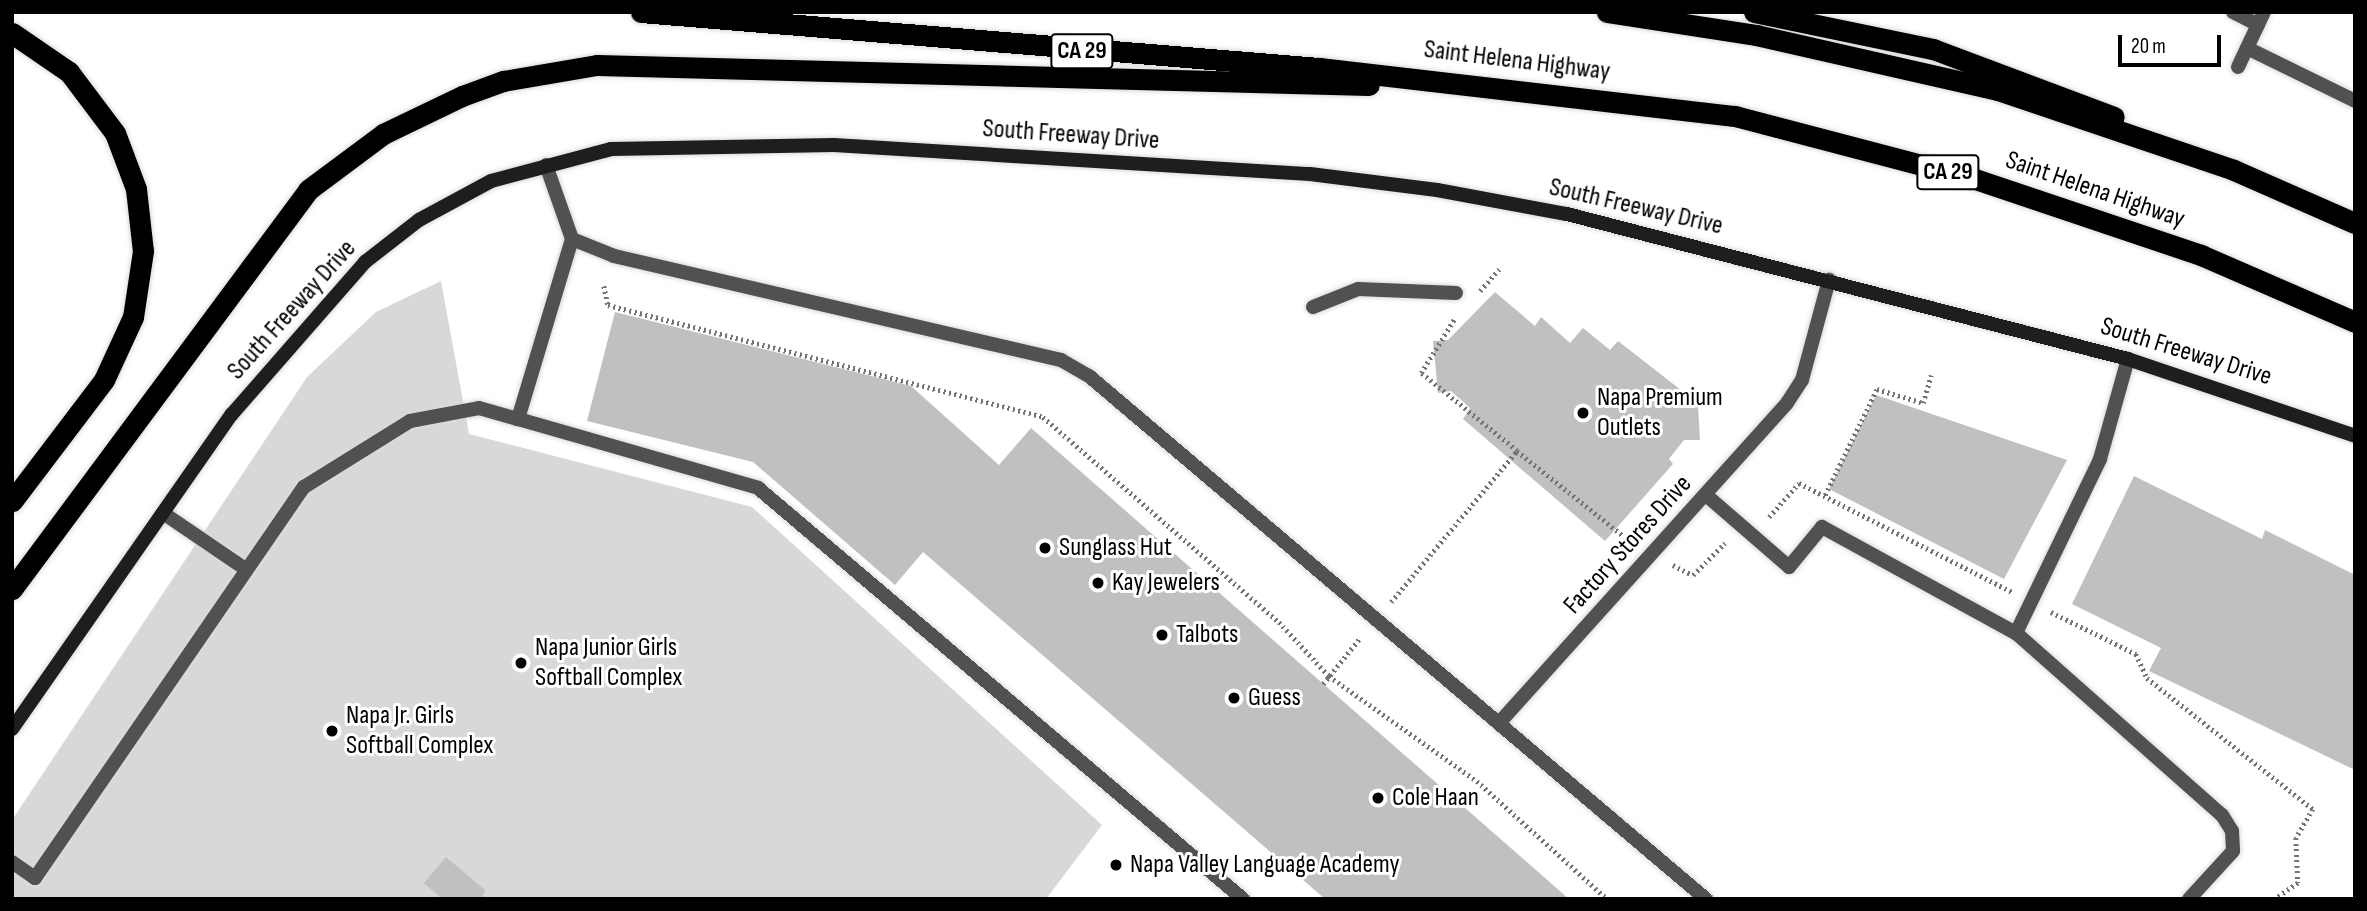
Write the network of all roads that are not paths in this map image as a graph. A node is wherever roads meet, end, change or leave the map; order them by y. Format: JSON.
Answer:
{"nodes":[{"id":1,"x":641,"y":12,"type":"edge"},
{"id":2,"x":1607,"y":12,"type":"edge"},
{"id":3,"x":1754,"y":12,"type":"edge"},
{"id":4,"x":2234,"y":12,"type":"edge"},
{"id":5,"x":2261,"y":18,"type":"edge"},
{"id":6,"x":12,"y":33,"type":"edge"},
{"id":7,"x":2247,"y":48,"type":"junction"},
{"id":8,"x":2238,"y":67,"type":"dead end"},
{"id":9,"x":1523,"y":89,"type":"junction"},
{"id":10,"x":2355,"y":101,"type":"edge"},
{"id":11,"x":546,"y":165,"type":"junction"},
{"id":12,"x":2234,"y":170,"type":"junction"},
{"id":13,"x":2355,"y":223,"type":"edge"},
{"id":14,"x":572,"y":239,"type":"junction"},
{"id":15,"x":1829,"y":280,"type":"junction"},
{"id":16,"x":1456,"y":293,"type":"dead end"},
{"id":17,"x":1313,"y":307,"type":"dead end"},
{"id":18,"x":2355,"y":322,"type":"edge"},
{"id":19,"x":2129,"y":359,"type":"junction"},
{"id":20,"x":518,"y":419,"type":"junction"},
{"id":21,"x":2355,"y":436,"type":"edge"},
{"id":22,"x":1706,"y":495,"type":"junction"},
{"id":23,"x":12,"y":501,"type":"edge"},
{"id":24,"x":163,"y":513,"type":"junction"},
{"id":25,"x":244,"y":568,"type":"junction"},
{"id":26,"x":12,"y":589,"type":"edge"},
{"id":27,"x":2016,"y":633,"type":"junction"},
{"id":28,"x":1500,"y":722,"type":"junction"},
{"id":29,"x":12,"y":729,"type":"edge"},
{"id":30,"x":12,"y":862,"type":"edge"},
{"id":31,"x":1243,"y":899,"type":"edge"},
{"id":32,"x":1706,"y":899,"type":"edge"},
{"id":33,"x":2189,"y":899,"type":"edge"}],
"edges":[{"from":1,"to":9,"type":"highway","name":"Saint Helena Highway","number":"CA 29"},
{"from":2,"to":12,"type":"highway"},
{"from":3,"to":12,"type":"highway"},
{"from":4,"to":5,"type":"street"},
{"from":5,"to":7,"type":"street"},
{"from":6,"to":23,"type":"highway"},
{"from":7,"to":8,"type":"street"},
{"from":7,"to":10,"type":"street"},
{"from":9,"to":18,"type":"highway","name":"Saint Helena Highway","number":"CA 29"},
{"from":9,"to":26,"type":"highway"},
{"from":11,"to":14,"type":"street"},
{"from":11,"to":15,"type":"street","name":"South Freeway Drive"},
{"from":11,"to":24,"type":"street","name":"South Freeway Drive"},
{"from":12,"to":13,"type":"highway"},
{"from":14,"to":20,"type":"street"},
{"from":14,"to":28,"type":"street"},
{"from":15,"to":19,"type":"street","name":"South Freeway Drive"},
{"from":15,"to":22,"type":"street","name":"Factory Stores Drive"},
{"from":16,"to":17,"type":"street"},
{"from":19,"to":21,"type":"street","name":"South Freeway Drive"},
{"from":19,"to":27,"type":"street"},
{"from":20,"to":25,"type":"street"},
{"from":20,"to":31,"type":"street"},
{"from":22,"to":27,"type":"street"},
{"from":22,"to":28,"type":"street","name":"Factory Stores Drive"},
{"from":24,"to":25,"type":"street"},
{"from":24,"to":29,"type":"street","name":"South Freeway Drive"},
{"from":25,"to":30,"type":"street"},
{"from":27,"to":33,"type":"street"},
{"from":28,"to":32,"type":"street"}]}
